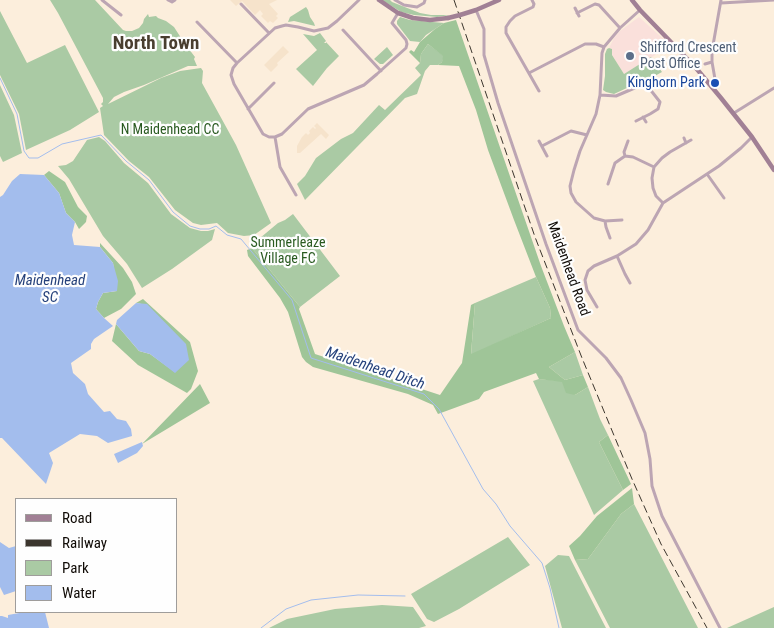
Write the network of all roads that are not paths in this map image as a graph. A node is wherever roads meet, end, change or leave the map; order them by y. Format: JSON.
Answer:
{"nodes":[{"id":1,"x":102,"y":0,"type":"edge"},
{"id":2,"x":168,"y":0,"type":"edge"},
{"id":3,"x":175,"y":0,"type":"edge"},
{"id":4,"x":359,"y":0,"type":"edge"},
{"id":5,"x":379,"y":0,"type":"edge"},
{"id":6,"x":395,"y":0,"type":"edge"},
{"id":7,"x":425,"y":0,"type":"edge"},
{"id":8,"x":532,"y":0,"type":"edge"},
{"id":9,"x":632,"y":0,"type":"edge"},
{"id":10,"x":774,"y":0,"type":"edge"},
{"id":11,"x":495,"y":1,"type":"edge"},
{"id":12,"x":721,"y":2,"type":"edge"},
{"id":13,"x":241,"y":4,"type":"dead end"},
{"id":14,"x":533,"y":7,"type":"junction"},
{"id":15,"x":575,"y":8,"type":"dead end"},
{"id":16,"x":476,"y":10,"type":"junction"},
{"id":17,"x":640,"y":10,"type":"junction"},
{"id":18,"x":535,"y":12,"type":"dead end"},
{"id":19,"x":398,"y":13,"type":"junction"},
{"id":20,"x":121,"y":15,"type":"dead end"},
{"id":21,"x":197,"y":22,"type":"dead end"},
{"id":22,"x":620,"y":28,"type":"junction"},
{"id":23,"x":343,"y":30,"type":"dead end"},
{"id":24,"x":269,"y":33,"type":"junction"},
{"id":25,"x":604,"y":47,"type":"junction"},
{"id":26,"x":712,"y":62,"type":"junction"},
{"id":27,"x":237,"y":63,"type":"junction"},
{"id":28,"x":705,"y":64,"type":"dead end"},
{"id":29,"x":381,"y":71,"type":"junction"},
{"id":30,"x":529,"y":73,"type":"junction"},
{"id":31,"x":715,"y":79,"type":"dead end"},
{"id":32,"x":274,"y":83,"type":"dead end"},
{"id":33,"x":774,"y":88,"type":"edge"},
{"id":34,"x":539,"y":91,"type":"dead end"},
{"id":35,"x":600,"y":95,"type":"junction"},
{"id":36,"x":248,"y":109,"type":"junction"},
{"id":37,"x":734,"y":114,"type":"junction"},
{"id":38,"x":643,"y":117,"type":"junction"},
{"id":39,"x":636,"y":121,"type":"dead end"},
{"id":40,"x":646,"y":122,"type":"dead end"},
{"id":41,"x":587,"y":134,"type":"junction"},
{"id":42,"x":275,"y":137,"type":"junction"},
{"id":43,"x":752,"y":137,"type":"junction"},
{"id":44,"x":684,"y":138,"type":"dead end"},
{"id":45,"x":690,"y":140,"type":"dead end"},
{"id":46,"x":540,"y":141,"type":"dead end"},
{"id":47,"x":628,"y":141,"type":"dead end"},
{"id":48,"x":686,"y":143,"type":"junction"},
{"id":49,"x":542,"y":146,"type":"junction"},
{"id":50,"x":548,"y":156,"type":"dead end"},
{"id":51,"x":624,"y":156,"type":"junction"},
{"id":52,"x":654,"y":166,"type":"junction"},
{"id":53,"x":774,"y":170,"type":"edge"},
{"id":54,"x":707,"y":174,"type":"junction"},
{"id":55,"x":610,"y":178,"type":"junction"},
{"id":56,"x":617,"y":180,"type":"dead end"},
{"id":57,"x":608,"y":184,"type":"dead end"},
{"id":58,"x":296,"y":195,"type":"dead end"},
{"id":59,"x":724,"y":198,"type":"dead end"},
{"id":60,"x":663,"y":203,"type":"junction"},
{"id":61,"x":622,"y":220,"type":"dead end"},
{"id":62,"x":606,"y":221,"type":"junction"},
{"id":63,"x":610,"y":238,"type":"dead end"},
{"id":64,"x":617,"y":256,"type":"junction"},
{"id":65,"x":630,"y":283,"type":"dead end"},
{"id":66,"x":597,"y":307,"type":"dead end"},
{"id":67,"x":720,"y":628,"type":"edge"}],
"edges":[{"from":1,"to":20,"type":"street"},
{"from":2,"to":3,"type":"street"},
{"from":4,"to":24,"type":"street"},
{"from":5,"to":19,"type":"main road"},
{"from":6,"to":7,"type":"street"},
{"from":8,"to":14,"type":"street"},
{"from":9,"to":17,"type":"main road"},
{"from":10,"to":12,"type":"street"},
{"from":11,"to":16,"type":"main road"},
{"from":12,"to":26,"type":"street"},
{"from":13,"to":24,"type":"street"},
{"from":14,"to":18,"type":"street"},
{"from":14,"to":30,"type":"street"},
{"from":15,"to":22,"type":"street"},
{"from":16,"to":19,"type":"main road","bridge":true},
{"from":16,"to":67,"type":"street","name":"Maidenhead Road"},
{"from":17,"to":22,"type":"street"},
{"from":17,"to":37,"type":"main road"},
{"from":19,"to":29,"type":"street"},
{"from":21,"to":27,"type":"street"},
{"from":22,"to":25,"type":"street"},
{"from":23,"to":29,"type":"street"},
{"from":24,"to":27,"type":"street"},
{"from":25,"to":30,"type":"street"},
{"from":25,"to":35,"type":"street"},
{"from":26,"to":28,"type":"street"},
{"from":26,"to":31,"type":"street"},
{"from":27,"to":36,"type":"street"},
{"from":29,"to":42,"type":"street"},
{"from":30,"to":34,"type":"street"},
{"from":32,"to":36,"type":"street"},
{"from":33,"to":37,"type":"street"},
{"from":35,"to":38,"type":"street"},
{"from":35,"to":41,"type":"street"},
{"from":36,"to":42,"type":"street"},
{"from":37,"to":43,"type":"main road"},
{"from":38,"to":39,"type":"street"},
{"from":38,"to":40,"type":"street"},
{"from":41,"to":49,"type":"street"},
{"from":41,"to":62,"type":"street"},
{"from":42,"to":58,"type":"street"},
{"from":43,"to":53,"type":"main road"},
{"from":43,"to":54,"type":"street"},
{"from":44,"to":48,"type":"street"},
{"from":45,"to":48,"type":"street"},
{"from":46,"to":49,"type":"street"},
{"from":47,"to":51,"type":"street"},
{"from":48,"to":52,"type":"street"},
{"from":49,"to":50,"type":"street"},
{"from":51,"to":52,"type":"street"},
{"from":51,"to":55,"type":"street"},
{"from":52,"to":60,"type":"street"},
{"from":54,"to":59,"type":"street"},
{"from":54,"to":60,"type":"street"},
{"from":55,"to":56,"type":"street"},
{"from":55,"to":57,"type":"street"},
{"from":60,"to":64,"type":"street"},
{"from":61,"to":62,"type":"street"},
{"from":62,"to":63,"type":"street"},
{"from":64,"to":65,"type":"street"},
{"from":64,"to":66,"type":"street"}]}
